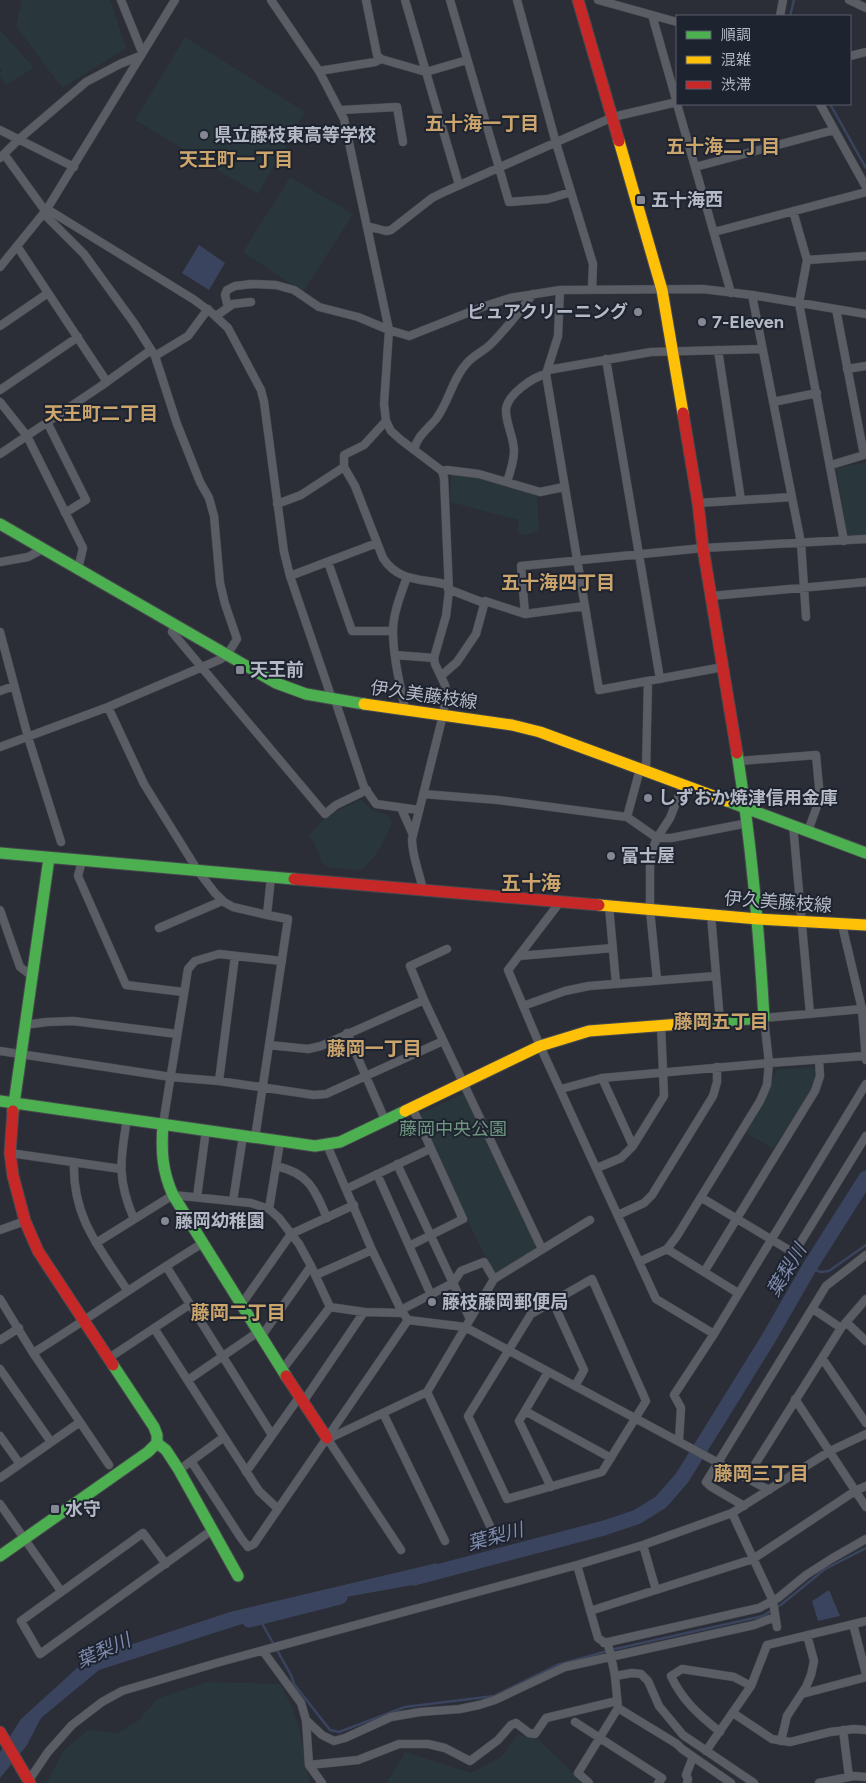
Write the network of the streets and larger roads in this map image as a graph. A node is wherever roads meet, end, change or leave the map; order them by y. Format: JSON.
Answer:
{"nodes":[{"id":1,"x":121,"y":0,"type":"edge"},
{"id":2,"x":175,"y":0,"type":"edge"},
{"id":3,"x":282,"y":0,"type":"edge"},
{"id":4,"x":366,"y":0,"type":"edge"},
{"id":5,"x":405,"y":0,"type":"edge"},
{"id":6,"x":450,"y":0,"type":"edge"},
{"id":7,"x":517,"y":0,"type":"edge"},
{"id":8,"x":578,"y":0,"type":"edge"},
{"id":9,"x":598,"y":0,"type":"edge"},
{"id":10,"x":783,"y":0,"type":"edge"},
{"id":11,"x":849,"y":0,"type":"edge"},
{"id":12,"x":273,"y":2,"type":"edge"},
{"id":13,"x":866,"y":8,"type":"edge"},
{"id":14,"x":652,"y":15,"type":"junction"},
{"id":15,"x":780,"y":15,"type":"edge"},
{"id":16,"x":676,"y":22,"type":"edge"},
{"id":17,"x":866,"y":52,"type":"edge"},
{"id":18,"x":141,"y":54,"type":"junction"},
{"id":19,"x":851,"y":56,"type":"edge"},
{"id":20,"x":380,"y":59,"type":"junction"},
{"id":21,"x":467,"y":60,"type":"junction"},
{"id":22,"x":319,"y":71,"type":"junction"},
{"id":23,"x":426,"y":72,"type":"junction"},
{"id":24,"x":676,"y":99,"type":"edge"},
{"id":25,"x":676,"y":103,"type":"edge"},
{"id":26,"x":678,"y":105,"type":"edge"},
{"id":27,"x":821,"y":105,"type":"edge"},
{"id":28,"x":341,"y":110,"type":"junction"},
{"id":29,"x":613,"y":118,"type":"junction"},
{"id":30,"x":0,"y":130,"type":"edge"},
{"id":31,"x":834,"y":130,"type":"junction"},
{"id":32,"x":18,"y":140,"type":"junction"},
{"id":33,"x":403,"y":142,"type":"dead end"},
{"id":34,"x":556,"y":142,"type":"junction"},
{"id":35,"x":2,"y":156,"type":"edge"},
{"id":36,"x":695,"y":166,"type":"junction"},
{"id":37,"x":74,"y":167,"type":"junction"},
{"id":38,"x":499,"y":168,"type":"junction"},
{"id":39,"x":459,"y":185,"type":"junction"},
{"id":40,"x":866,"y":187,"type":"edge"},
{"id":41,"x":571,"y":192,"type":"junction"},
{"id":42,"x":866,"y":192,"type":"edge"},
{"id":43,"x":793,"y":211,"type":"junction"},
{"id":44,"x":46,"y":212,"type":"junction"},
{"id":45,"x":367,"y":226,"type":"junction"},
{"id":46,"x":714,"y":232,"type":"junction"},
{"id":47,"x":17,"y":246,"type":"junction"},
{"id":48,"x":866,"y":256,"type":"edge"},
{"id":49,"x":807,"y":260,"type":"junction"},
{"id":50,"x":0,"y":267,"type":"edge"},
{"id":51,"x":560,"y":290,"type":"junction"},
{"id":52,"x":592,"y":290,"type":"junction"},
{"id":53,"x":662,"y":290,"type":"junction"},
{"id":54,"x":48,"y":293,"type":"junction"},
{"id":55,"x":731,"y":293,"type":"junction"},
{"id":56,"x":533,"y":294,"type":"junction"},
{"id":57,"x":752,"y":295,"type":"junction"},
{"id":58,"x":251,"y":302,"type":"dead end"},
{"id":59,"x":799,"y":303,"type":"junction"},
{"id":60,"x":228,"y":307,"type":"junction"},
{"id":61,"x":208,"y":309,"type":"junction"},
{"id":62,"x":836,"y":309,"type":"junction"},
{"id":63,"x":866,"y":314,"type":"edge"},
{"id":64,"x":216,"y":316,"type":"junction"},
{"id":65,"x":0,"y":326,"type":"edge"},
{"id":66,"x":389,"y":330,"type":"junction"},
{"id":67,"x":78,"y":337,"type":"junction"},
{"id":68,"x":762,"y":349,"type":"junction"},
{"id":69,"x":718,"y":350,"type":"junction"},
{"id":70,"x":673,"y":351,"type":"junction"},
{"id":71,"x":153,"y":353,"type":"junction"},
{"id":72,"x":606,"y":359,"type":"junction"},
{"id":73,"x":866,"y":366,"type":"edge"},
{"id":74,"x":847,"y":369,"type":"junction"},
{"id":75,"x":547,"y":372,"type":"junction"},
{"id":76,"x":108,"y":382,"type":"junction"},
{"id":77,"x":0,"y":390,"type":"edge"},
{"id":78,"x":817,"y":393,"type":"junction"},
{"id":79,"x":0,"y":402,"type":"edge"},
{"id":80,"x":773,"y":402,"type":"junction"},
{"id":81,"x":386,"y":421,"type":"junction"},
{"id":82,"x":47,"y":422,"type":"junction"},
{"id":83,"x":26,"y":436,"type":"junction"},
{"id":84,"x":414,"y":450,"type":"junction"},
{"id":85,"x":0,"y":454,"type":"edge"},
{"id":86,"x":831,"y":465,"type":"junction"},
{"id":87,"x":344,"y":467,"type":"junction"},
{"id":88,"x":442,"y":471,"type":"junction"},
{"id":89,"x":508,"y":482,"type":"junction"},
{"id":90,"x":564,"y":487,"type":"junction"},
{"id":91,"x":792,"y":496,"type":"junction"},
{"id":92,"x":742,"y":500,"type":"junction"},
{"id":93,"x":698,"y":503,"type":"junction"},
{"id":94,"x":277,"y":504,"type":"junction"},
{"id":95,"x":65,"y":513,"type":"junction"},
{"id":96,"x":0,"y":524,"type":"edge"},
{"id":97,"x":866,"y":540,"type":"edge"},
{"id":98,"x":844,"y":541,"type":"junction"},
{"id":99,"x":377,"y":543,"type":"junction"},
{"id":100,"x":801,"y":543,"type":"junction"},
{"id":101,"x":43,"y":548,"type":"junction"},
{"id":102,"x":703,"y":548,"type":"junction"},
{"id":103,"x":640,"y":555,"type":"junction"},
{"id":104,"x":576,"y":560,"type":"junction"},
{"id":105,"x":0,"y":562,"type":"edge"},
{"id":106,"x":328,"y":562,"type":"junction"},
{"id":107,"x":78,"y":569,"type":"junction"},
{"id":108,"x":290,"y":576,"type":"junction"},
{"id":109,"x":407,"y":577,"type":"junction"},
{"id":110,"x":866,"y":582,"type":"edge"},
{"id":111,"x":448,"y":587,"type":"junction"},
{"id":112,"x":804,"y":588,"type":"junction"},
{"id":113,"x":711,"y":596,"type":"junction"},
{"id":114,"x":484,"y":603,"type":"junction"},
{"id":115,"x":584,"y":606,"type":"junction"},
{"id":116,"x":525,"y":614,"type":"junction"},
{"id":117,"x":806,"y":617,"type":"dead end"},
{"id":118,"x":174,"y":624,"type":"junction"},
{"id":119,"x":393,"y":631,"type":"junction"},
{"id":120,"x":0,"y":632,"type":"edge"},
{"id":121,"x":2,"y":652,"type":"edge"},
{"id":122,"x":227,"y":655,"type":"junction"},
{"id":123,"x":395,"y":655,"type":"junction"},
{"id":124,"x":434,"y":658,"type":"junction"},
{"id":125,"x":201,"y":667,"type":"junction"},
{"id":126,"x":724,"y":667,"type":"junction"},
{"id":127,"x":441,"y":676,"type":"junction"},
{"id":128,"x":660,"y":679,"type":"junction"},
{"id":129,"x":648,"y":681,"type":"junction"},
{"id":130,"x":14,"y":686,"type":"junction"},
{"id":131,"x":0,"y":691,"type":"edge"},
{"id":132,"x":334,"y":699,"type":"junction"},
{"id":133,"x":108,"y":707,"type":"junction"},
{"id":134,"x":405,"y":710,"type":"junction"},
{"id":135,"x":443,"y":715,"type":"junction"},
{"id":136,"x":28,"y":737,"type":"junction"},
{"id":137,"x":0,"y":747,"type":"edge"},
{"id":138,"x":739,"y":761,"type":"junction"},
{"id":139,"x":643,"y":770,"type":"junction"},
{"id":140,"x":683,"y":785,"type":"junction"},
{"id":141,"x":367,"y":790,"type":"junction"},
{"id":142,"x":423,"y":794,"type":"junction"},
{"id":143,"x":402,"y":808,"type":"junction"},
{"id":144,"x":746,"y":808,"type":"junction"},
{"id":145,"x":419,"y":810,"type":"junction"},
{"id":146,"x":627,"y":817,"type":"junction"},
{"id":147,"x":748,"y":823,"type":"junction"},
{"id":148,"x":794,"y":826,"type":"junction"},
{"id":149,"x":808,"y":831,"type":"junction"},
{"id":150,"x":413,"y":835,"type":"junction"},
{"id":151,"x":657,"y":838,"type":"junction"},
{"id":152,"x":61,"y":842,"type":"dead end"},
{"id":153,"x":0,"y":853,"type":"edge"},
{"id":154,"x":866,"y":853,"type":"edge"},
{"id":155,"x":49,"y":858,"type":"junction"},
{"id":156,"x":82,"y":861,"type":"junction"},
{"id":157,"x":198,"y":871,"type":"junction"},
{"id":158,"x":271,"y":877,"type":"junction"},
{"id":159,"x":423,"y":891,"type":"junction"},
{"id":160,"x":222,"y":901,"type":"junction"},
{"id":161,"x":560,"y":902,"type":"junction"},
{"id":162,"x":609,"y":906,"type":"junction"},
{"id":163,"x":0,"y":910,"type":"edge"},
{"id":164,"x":650,"y":910,"type":"junction"},
{"id":165,"x":267,"y":915,"type":"junction"},
{"id":166,"x":711,"y":915,"type":"junction"},
{"id":167,"x":758,"y":919,"type":"junction"},
{"id":168,"x":802,"y":923,"type":"junction"},
{"id":169,"x":842,"y":925,"type":"junction"},
{"id":170,"x":866,"y":925,"type":"edge"},
{"id":171,"x":159,"y":928,"type":"dead end"},
{"id":172,"x":613,"y":948,"type":"junction"},
{"id":173,"x":447,"y":949,"type":"dead end"},
{"id":174,"x":235,"y":956,"type":"junction"},
{"id":175,"x":519,"y":956,"type":"junction"},
{"id":176,"x":282,"y":961,"type":"junction"},
{"id":177,"x":32,"y":976,"type":"junction"},
{"id":178,"x":716,"y":976,"type":"junction"},
{"id":179,"x":657,"y":980,"type":"junction"},
{"id":180,"x":616,"y":984,"type":"junction"},
{"id":181,"x":183,"y":992,"type":"junction"},
{"id":182,"x":424,"y":1000,"type":"junction"},
{"id":183,"x":523,"y":1006,"type":"junction"},
{"id":184,"x":862,"y":1009,"type":"junction"},
{"id":185,"x":810,"y":1014,"type":"junction"},
{"id":186,"x":764,"y":1018,"type":"junction"},
{"id":187,"x":720,"y":1021,"type":"junction"},
{"id":188,"x":24,"y":1025,"type":"junction"},
{"id":189,"x":660,"y":1025,"type":"junction"},
{"id":190,"x":347,"y":1033,"type":"junction"},
{"id":191,"x":177,"y":1034,"type":"junction"},
{"id":192,"x":443,"y":1041,"type":"junction"},
{"id":193,"x":269,"y":1045,"type":"junction"},
{"id":194,"x":540,"y":1046,"type":"junction"},
{"id":195,"x":0,"y":1051,"type":"edge"},
{"id":196,"x":20,"y":1054,"type":"junction"},
{"id":197,"x":866,"y":1056,"type":"edge"},
{"id":198,"x":819,"y":1060,"type":"junction"},
{"id":199,"x":866,"y":1061,"type":"edge"},
{"id":200,"x":769,"y":1063,"type":"junction"},
{"id":201,"x":717,"y":1067,"type":"junction"},
{"id":202,"x":664,"y":1072,"type":"junction"},
{"id":203,"x":366,"y":1076,"type":"junction"},
{"id":204,"x":171,"y":1077,"type":"junction"},
{"id":205,"x":602,"y":1078,"type":"junction"},
{"id":206,"x":219,"y":1082,"type":"junction"},
{"id":207,"x":463,"y":1082,"type":"junction"},
{"id":208,"x":866,"y":1084,"type":"edge"},
{"id":209,"x":263,"y":1088,"type":"junction"},
{"id":210,"x":561,"y":1089,"type":"junction"},
{"id":211,"x":0,"y":1102,"type":"edge"},
{"id":212,"x":13,"y":1103,"type":"junction"},
{"id":213,"x":412,"y":1107,"type":"junction"},
{"id":214,"x":127,"y":1119,"type":"junction"},
{"id":215,"x":385,"y":1120,"type":"junction"},
{"id":216,"x":163,"y":1124,"type":"junction"},
{"id":217,"x":206,"y":1130,"type":"junction"},
{"id":218,"x":242,"y":1136,"type":"junction"},
{"id":219,"x":866,"y":1136,"type":"edge"},
{"id":220,"x":256,"y":1138,"type":"junction"},
{"id":221,"x":280,"y":1142,"type":"junction"},
{"id":222,"x":327,"y":1146,"type":"junction"},
{"id":223,"x":634,"y":1146,"type":"junction"},
{"id":224,"x":430,"y":1149,"type":"junction"},
{"id":225,"x":10,"y":1153,"type":"junction"},
{"id":226,"x":74,"y":1162,"type":"junction"},
{"id":227,"x":397,"y":1164,"type":"junction"},
{"id":228,"x":276,"y":1166,"type":"junction"},
{"id":229,"x":121,"y":1168,"type":"junction"},
{"id":230,"x":597,"y":1168,"type":"junction"},
{"id":231,"x":377,"y":1174,"type":"junction"},
{"id":232,"x":346,"y":1189,"type":"junction"},
{"id":233,"x":173,"y":1195,"type":"junction"},
{"id":234,"x":197,"y":1197,"type":"junction"},
{"id":235,"x":702,"y":1198,"type":"junction"},
{"id":236,"x":233,"y":1201,"type":"junction"},
{"id":237,"x":354,"y":1206,"type":"junction"},
{"id":238,"x":269,"y":1209,"type":"junction"},
{"id":239,"x":618,"y":1215,"type":"junction"},
{"id":240,"x":328,"y":1218,"type":"junction"},
{"id":241,"x":737,"y":1218,"type":"junction"},
{"id":242,"x":134,"y":1219,"type":"junction"},
{"id":243,"x":590,"y":1220,"type":"dead end"},
{"id":244,"x":25,"y":1221,"type":"junction"},
{"id":245,"x":0,"y":1230,"type":"edge"},
{"id":246,"x":291,"y":1234,"type":"junction"},
{"id":247,"x":431,"y":1235,"type":"junction"},
{"id":248,"x":771,"y":1239,"type":"junction"},
{"id":249,"x":96,"y":1243,"type":"junction"},
{"id":250,"x":203,"y":1243,"type":"junction"},
{"id":251,"x":409,"y":1246,"type":"junction"},
{"id":252,"x":542,"y":1249,"type":"junction"},
{"id":253,"x":667,"y":1249,"type":"junction"},
{"id":254,"x":372,"y":1250,"type":"junction"},
{"id":255,"x":866,"y":1255,"type":"edge"},
{"id":256,"x":639,"y":1262,"type":"junction"},
{"id":257,"x":166,"y":1266,"type":"junction"},
{"id":258,"x":311,"y":1266,"type":"junction"},
{"id":259,"x":704,"y":1272,"type":"junction"},
{"id":260,"x":316,"y":1275,"type":"junction"},
{"id":261,"x":494,"y":1279,"type":"junction"},
{"id":262,"x":453,"y":1283,"type":"junction"},
{"id":263,"x":127,"y":1290,"type":"junction"},
{"id":264,"x":738,"y":1293,"type":"junction"},
{"id":265,"x":431,"y":1295,"type":"junction"},
{"id":266,"x":0,"y":1298,"type":"edge"},
{"id":267,"x":866,"y":1299,"type":"edge"},
{"id":268,"x":553,"y":1302,"type":"junction"},
{"id":269,"x":189,"y":1305,"type":"junction"},
{"id":270,"x":241,"y":1306,"type":"junction"},
{"id":271,"x":330,"y":1306,"type":"junction"},
{"id":272,"x":813,"y":1309,"type":"junction"},
{"id":273,"x":402,"y":1311,"type":"junction"},
{"id":274,"x":364,"y":1312,"type":"junction"},
{"id":275,"x":470,"y":1319,"type":"junction"},
{"id":276,"x":408,"y":1320,"type":"junction"},
{"id":277,"x":84,"y":1321,"type":"junction"},
{"id":278,"x":844,"y":1325,"type":"junction"},
{"id":279,"x":465,"y":1327,"type":"junction"},
{"id":280,"x":19,"y":1328,"type":"junction"},
{"id":281,"x":154,"y":1328,"type":"junction"},
{"id":282,"x":714,"y":1334,"type":"junction"},
{"id":283,"x":259,"y":1335,"type":"junction"},
{"id":284,"x":0,"y":1340,"type":"edge"},
{"id":285,"x":866,"y":1342,"type":"edge"},
{"id":286,"x":508,"y":1352,"type":"junction"},
{"id":287,"x":33,"y":1353,"type":"junction"},
{"id":288,"x":222,"y":1357,"type":"junction"},
{"id":289,"x":109,"y":1358,"type":"junction"},
{"id":290,"x":822,"y":1358,"type":"junction"},
{"id":291,"x":0,"y":1369,"type":"edge"},
{"id":292,"x":282,"y":1370,"type":"junction"},
{"id":293,"x":548,"y":1372,"type":"junction"},
{"id":294,"x":188,"y":1380,"type":"junction"},
{"id":295,"x":574,"y":1386,"type":"junction"},
{"id":296,"x":427,"y":1392,"type":"junction"},
{"id":297,"x":302,"y":1399,"type":"junction"},
{"id":298,"x":795,"y":1399,"type":"junction"},
{"id":299,"x":525,"y":1410,"type":"junction"},
{"id":300,"x":383,"y":1413,"type":"junction"},
{"id":301,"x":636,"y":1418,"type":"junction"},
{"id":302,"x":80,"y":1422,"type":"junction"},
{"id":303,"x":866,"y":1423,"type":"edge"},
{"id":304,"x":866,"y":1434,"type":"edge"},
{"id":305,"x":272,"y":1435,"type":"junction"},
{"id":306,"x":0,"y":1436,"type":"edge"},
{"id":307,"x":224,"y":1437,"type":"junction"},
{"id":308,"x":328,"y":1438,"type":"junction"},
{"id":309,"x":679,"y":1440,"type":"junction"},
{"id":310,"x":51,"y":1442,"type":"junction"},
{"id":311,"x":157,"y":1443,"type":"junction"},
{"id":312,"x":830,"y":1451,"type":"junction"},
{"id":313,"x":612,"y":1458,"type":"junction"},
{"id":314,"x":190,"y":1461,"type":"junction"},
{"id":315,"x":719,"y":1462,"type":"junction"},
{"id":316,"x":20,"y":1464,"type":"junction"},
{"id":317,"x":109,"y":1465,"type":"dead end"},
{"id":318,"x":179,"y":1470,"type":"junction"},
{"id":319,"x":246,"y":1472,"type":"junction"},
{"id":320,"x":747,"y":1477,"type":"junction"},
{"id":321,"x":0,"y":1478,"type":"edge"},
{"id":322,"x":551,"y":1486,"type":"junction"},
{"id":323,"x":866,"y":1486,"type":"edge"},
{"id":324,"x":769,"y":1490,"type":"junction"},
{"id":325,"x":855,"y":1491,"type":"junction"},
{"id":326,"x":0,"y":1504,"type":"edge"},
{"id":327,"x":744,"y":1506,"type":"junction"},
{"id":328,"x":866,"y":1508,"type":"edge"},
{"id":329,"x":278,"y":1509,"type":"junction"},
{"id":330,"x":732,"y":1513,"type":"junction"},
{"id":331,"x":491,"y":1528,"type":"dead end"},
{"id":332,"x":212,"y":1530,"type":"junction"},
{"id":333,"x":24,"y":1539,"type":"junction"},
{"id":334,"x":866,"y":1539,"type":"edge"},
{"id":335,"x":445,"y":1541,"type":"dead end"},
{"id":336,"x":643,"y":1545,"type":"junction"},
{"id":337,"x":401,"y":1550,"type":"dead end"},
{"id":338,"x":0,"y":1556,"type":"edge"},
{"id":339,"x":753,"y":1559,"type":"junction"},
{"id":340,"x":166,"y":1564,"type":"junction"},
{"id":341,"x":577,"y":1565,"type":"junction"},
{"id":342,"x":238,"y":1576,"type":"dead end"},
{"id":343,"x":656,"y":1590,"type":"junction"},
{"id":344,"x":61,"y":1591,"type":"junction"},
{"id":345,"x":773,"y":1601,"type":"junction"},
{"id":346,"x":590,"y":1611,"type":"junction"},
{"id":347,"x":775,"y":1617,"type":"junction"},
{"id":348,"x":866,"y":1621,"type":"edge"},
{"id":349,"x":853,"y":1624,"type":"junction"},
{"id":350,"x":777,"y":1627,"type":"dead end"},
{"id":351,"x":808,"y":1635,"type":"junction"},
{"id":352,"x":604,"y":1643,"type":"junction"},
{"id":353,"x":263,"y":1651,"type":"junction"},
{"id":354,"x":611,"y":1656,"type":"junction"},
{"id":355,"x":615,"y":1676,"type":"junction"},
{"id":356,"x":866,"y":1676,"type":"edge"},
{"id":357,"x":751,"y":1686,"type":"junction"},
{"id":358,"x":802,"y":1694,"type":"junction"},
{"id":359,"x":618,"y":1704,"type":"junction"},
{"id":360,"x":733,"y":1713,"type":"junction"},
{"id":361,"x":306,"y":1720,"type":"junction"},
{"id":362,"x":575,"y":1722,"type":"dead end"},
{"id":363,"x":843,"y":1730,"type":"junction"},
{"id":364,"x":866,"y":1730,"type":"edge"},
{"id":365,"x":720,"y":1732,"type":"junction"},
{"id":366,"x":1,"y":1734,"type":"edge"},
{"id":367,"x":599,"y":1738,"type":"junction"},
{"id":368,"x":781,"y":1741,"type":"junction"},
{"id":369,"x":706,"y":1751,"type":"junction"},
{"id":370,"x":693,"y":1757,"type":"junction"},
{"id":371,"x":309,"y":1765,"type":"junction"},
{"id":372,"x":849,"y":1777,"type":"junction"},
{"id":373,"x":866,"y":1777,"type":"edge"},
{"id":374,"x":28,"y":1780,"type":"edge"},
{"id":375,"x":322,"y":1783,"type":"edge"},
{"id":376,"x":589,"y":1783,"type":"edge"},
{"id":377,"x":658,"y":1783,"type":"edge"},
{"id":378,"x":687,"y":1783,"type":"edge"},
{"id":379,"x":731,"y":1783,"type":"edge"},
{"id":380,"x":754,"y":1783,"type":"edge"},
{"id":381,"x":819,"y":1783,"type":"edge"}],
"edges":[{"from":1,"to":18,"type":"street"},
{"from":2,"to":18,"type":"street"},
{"from":3,"to":12,"type":"street"},
{"from":4,"to":20,"type":"street"},
{"from":5,"to":23,"type":"street"},
{"from":6,"to":21,"type":"street"},
{"from":7,"to":34,"type":"street"},
{"from":8,"to":29,"type":"street"},
{"from":9,"to":14,"type":"street"},
{"from":10,"to":15,"type":"street"},
{"from":11,"to":13,"type":"street"},
{"from":12,"to":22,"type":"street"},
{"from":14,"to":16,"type":"street"},
{"from":14,"to":24,"type":"street"},
{"from":17,"to":19,"type":"street"},
{"from":18,"to":32,"type":"street"},
{"from":18,"to":37,"type":"street"},
{"from":20,"to":22,"type":"street"},
{"from":20,"to":23,"type":"street"},
{"from":21,"to":23,"type":"street"},
{"from":21,"to":38,"type":"street"},
{"from":22,"to":28,"type":"street"},
{"from":23,"to":39,"type":"street"},
{"from":25,"to":29,"type":"street"},
{"from":26,"to":36,"type":"street"},
{"from":27,"to":31,"type":"street"},
{"from":28,"to":33,"type":"street"},
{"from":28,"to":45,"type":"street"},
{"from":29,"to":34,"type":"street"},
{"from":29,"to":53,"type":"street"},
{"from":30,"to":32,"type":"street"},
{"from":31,"to":36,"type":"street"},
{"from":31,"to":40,"type":"street"},
{"from":32,"to":35,"type":"street"},
{"from":32,"to":37,"type":"street"},
{"from":34,"to":38,"type":"street"},
{"from":34,"to":41,"type":"street"},
{"from":35,"to":44,"type":"street"},
{"from":36,"to":46,"type":"street"},
{"from":37,"to":44,"type":"street"},
{"from":38,"to":39,"type":"street"},
{"from":38,"to":41,"type":"street"},
{"from":39,"to":45,"type":"street"},
{"from":41,"to":52,"type":"street"},
{"from":42,"to":43,"type":"street"},
{"from":43,"to":46,"type":"street"},
{"from":43,"to":49,"type":"street"},
{"from":44,"to":47,"type":"street"},
{"from":44,"to":61,"type":"street"},
{"from":44,"to":71,"type":"street"},
{"from":45,"to":66,"type":"street"},
{"from":46,"to":55,"type":"street"},
{"from":47,"to":50,"type":"street"},
{"from":47,"to":54,"type":"street"},
{"from":48,"to":49,"type":"street"},
{"from":49,"to":59,"type":"street"},
{"from":51,"to":52,"type":"street"},
{"from":51,"to":56,"type":"street"},
{"from":51,"to":75,"type":"street"},
{"from":52,"to":53,"type":"street"},
{"from":53,"to":55,"type":"street"},
{"from":53,"to":70,"type":"street"},
{"from":54,"to":65,"type":"street"},
{"from":54,"to":67,"type":"street"},
{"from":55,"to":57,"type":"street"},
{"from":56,"to":66,"type":"street"},
{"from":56,"to":84,"type":"street"},
{"from":57,"to":59,"type":"street"},
{"from":57,"to":68,"type":"street"},
{"from":58,"to":60,"type":"street"},
{"from":59,"to":62,"type":"street"},
{"from":59,"to":78,"type":"street"},
{"from":60,"to":64,"type":"street"},
{"from":60,"to":66,"type":"street"},
{"from":61,"to":64,"type":"street"},
{"from":61,"to":71,"type":"street"},
{"from":62,"to":63,"type":"street"},
{"from":62,"to":74,"type":"street"},
{"from":64,"to":94,"type":"street"},
{"from":66,"to":81,"type":"street"},
{"from":67,"to":76,"type":"street"},
{"from":67,"to":77,"type":"street"},
{"from":68,"to":69,"type":"street"},
{"from":68,"to":80,"type":"street"},
{"from":69,"to":70,"type":"street"},
{"from":69,"to":92,"type":"street"},
{"from":70,"to":72,"type":"street"},
{"from":70,"to":93,"type":"street"},
{"from":71,"to":76,"type":"street"},
{"from":71,"to":122,"type":"street"},
{"from":72,"to":75,"type":"street"},
{"from":72,"to":103,"type":"street"},
{"from":73,"to":74,"type":"street"},
{"from":74,"to":86,"type":"street"},
{"from":75,"to":89,"type":"street"},
{"from":75,"to":90,"type":"street"},
{"from":76,"to":82,"type":"street"},
{"from":78,"to":80,"type":"street"},
{"from":78,"to":86,"type":"street"},
{"from":79,"to":83,"type":"street"},
{"from":80,"to":91,"type":"street"},
{"from":81,"to":84,"type":"street"},
{"from":81,"to":87,"type":"street"},
{"from":82,"to":83,"type":"street"},
{"from":82,"to":95,"type":"street"},
{"from":83,"to":85,"type":"street"},
{"from":83,"to":95,"type":"street"},
{"from":84,"to":88,"type":"street"},
{"from":86,"to":98,"type":"street"},
{"from":87,"to":94,"type":"street"},
{"from":87,"to":99,"type":"street"},
{"from":88,"to":89,"type":"street"},
{"from":88,"to":111,"type":"street"},
{"from":89,"to":90,"type":"street"},
{"from":90,"to":104,"type":"street"},
{"from":91,"to":92,"type":"street"},
{"from":91,"to":100,"type":"street"},
{"from":92,"to":93,"type":"street"},
{"from":93,"to":102,"type":"street"},
{"from":94,"to":108,"type":"street"},
{"from":95,"to":107,"type":"street"},
{"from":96,"to":101,"type":"street","name":"伊久美藤枝線"},
{"from":97,"to":98,"type":"street"},
{"from":98,"to":100,"type":"street"},
{"from":99,"to":106,"type":"street"},
{"from":99,"to":109,"type":"street"},
{"from":100,"to":102,"type":"street"},
{"from":100,"to":112,"type":"street"},
{"from":101,"to":105,"type":"street"},
{"from":101,"to":107,"type":"street","name":"伊久美藤枝線"},
{"from":102,"to":103,"type":"street"},
{"from":102,"to":113,"type":"street"},
{"from":103,"to":104,"type":"street"},
{"from":103,"to":128,"type":"street"},
{"from":104,"to":115,"type":"street"},
{"from":104,"to":116,"type":"street"},
{"from":106,"to":108,"type":"street"},
{"from":106,"to":119,"type":"street"},
{"from":107,"to":118,"type":"street","name":"伊久美藤枝線"},
{"from":108,"to":132,"type":"street"},
{"from":109,"to":111,"type":"street"},
{"from":109,"to":119,"type":"street"},
{"from":110,"to":112,"type":"street"},
{"from":111,"to":114,"type":"street"},
{"from":111,"to":124,"type":"street"},
{"from":112,"to":113,"type":"street"},
{"from":112,"to":117,"type":"street"},
{"from":113,"to":126,"type":"street"},
{"from":114,"to":116,"type":"street"},
{"from":114,"to":127,"type":"street"},
{"from":115,"to":116,"type":"street"},
{"from":115,"to":129,"type":"street"},
{"from":118,"to":122,"type":"street","name":"伊久美藤枝線"},
{"from":118,"to":125,"type":"street"},
{"from":119,"to":123,"type":"street"},
{"from":120,"to":121,"type":"street"},
{"from":121,"to":130,"type":"street"},
{"from":122,"to":125,"type":"street"},
{"from":122,"to":132,"type":"street","name":"伊久美藤枝線"},
{"from":123,"to":124,"type":"street"},
{"from":123,"to":134,"type":"street"},
{"from":124,"to":127,"type":"street"},
{"from":125,"to":133,"type":"street"},
{"from":125,"to":141,"type":"street"},
{"from":126,"to":128,"type":"street"},
{"from":126,"to":138,"type":"street"},
{"from":127,"to":135,"type":"street"},
{"from":128,"to":129,"type":"street"},
{"from":129,"to":139,"type":"street"},
{"from":130,"to":131,"type":"street"},
{"from":130,"to":136,"type":"street"},
{"from":132,"to":134,"type":"street","name":"伊久美藤枝線"},
{"from":132,"to":141,"type":"street"},
{"from":133,"to":136,"type":"street"},
{"from":133,"to":157,"type":"street"},
{"from":134,"to":135,"type":"street","name":"伊久美藤枝線"},
{"from":135,"to":139,"type":"street","name":"伊久美藤枝線"},
{"from":135,"to":142,"type":"street"},
{"from":136,"to":137,"type":"street"},
{"from":136,"to":152,"type":"street"},
{"from":138,"to":144,"type":"street"},
{"from":138,"to":149,"type":"street"},
{"from":139,"to":140,"type":"street","name":"伊久美藤枝線"},
{"from":139,"to":146,"type":"street"},
{"from":140,"to":144,"type":"street","name":"伊久美藤枝線"},
{"from":140,"to":151,"type":"street"},
{"from":141,"to":143,"type":"street"},
{"from":142,"to":145,"type":"street"},
{"from":142,"to":146,"type":"street"},
{"from":143,"to":145,"type":"street"},
{"from":143,"to":150,"type":"street"},
{"from":144,"to":147,"type":"street"},
{"from":144,"to":148,"type":"street","name":"伊久美藤枝線"},
{"from":145,"to":150,"type":"street"},
{"from":146,"to":151,"type":"street"},
{"from":147,"to":151,"type":"street"},
{"from":147,"to":167,"type":"street"},
{"from":148,"to":149,"type":"street","name":"伊久美藤枝線"},
{"from":148,"to":168,"type":"street"},
{"from":149,"to":154,"type":"street","name":"伊久美藤枝線"},
{"from":150,"to":159,"type":"street"},
{"from":151,"to":164,"type":"street"},
{"from":153,"to":155,"type":"street","name":"伊久美藤枝線"},
{"from":155,"to":156,"type":"street","name":"伊久美藤枝線"},
{"from":155,"to":177,"type":"street"},
{"from":156,"to":157,"type":"street","name":"伊久美藤枝線"},
{"from":156,"to":181,"type":"street"},
{"from":157,"to":158,"type":"street","name":"伊久美藤枝線"},
{"from":157,"to":160,"type":"street"},
{"from":158,"to":159,"type":"street","name":"伊久美藤枝線"},
{"from":158,"to":165,"type":"street"},
{"from":159,"to":161,"type":"street","name":"伊久美藤枝線"},
{"from":160,"to":165,"type":"street"},
{"from":160,"to":171,"type":"street"},
{"from":161,"to":162,"type":"street","name":"伊久美藤枝線"},
{"from":161,"to":175,"type":"street"},
{"from":162,"to":164,"type":"street","name":"伊久美藤枝線"},
{"from":162,"to":172,"type":"street"},
{"from":163,"to":177,"type":"street"},
{"from":164,"to":166,"type":"street","name":"伊久美藤枝線"},
{"from":164,"to":179,"type":"street"},
{"from":165,"to":176,"type":"street"},
{"from":166,"to":167,"type":"street","name":"伊久美藤枝線"},
{"from":166,"to":178,"type":"street"},
{"from":167,"to":168,"type":"street","name":"伊久美藤枝線"},
{"from":167,"to":186,"type":"street"},
{"from":168,"to":169,"type":"street","name":"伊久美藤枝線"},
{"from":168,"to":185,"type":"street"},
{"from":169,"to":170,"type":"street","name":"伊久美藤枝線"},
{"from":169,"to":184,"type":"street"},
{"from":172,"to":175,"type":"street"},
{"from":172,"to":180,"type":"street"},
{"from":173,"to":182,"type":"street"},
{"from":174,"to":176,"type":"street"},
{"from":174,"to":181,"type":"street"},
{"from":174,"to":206,"type":"street"},
{"from":175,"to":183,"type":"street"},
{"from":176,"to":193,"type":"street"},
{"from":177,"to":188,"type":"street"},
{"from":178,"to":179,"type":"street"},
{"from":178,"to":187,"type":"street"},
{"from":179,"to":180,"type":"street"},
{"from":180,"to":183,"type":"street"},
{"from":181,"to":191,"type":"street"},
{"from":182,"to":190,"type":"street"},
{"from":182,"to":192,"type":"street"},
{"from":183,"to":194,"type":"street"},
{"from":184,"to":185,"type":"street"},
{"from":184,"to":197,"type":"street"},
{"from":185,"to":186,"type":"street"},
{"from":186,"to":187,"type":"street"},
{"from":186,"to":200,"type":"street"},
{"from":187,"to":189,"type":"street"},
{"from":188,"to":191,"type":"street"},
{"from":188,"to":196,"type":"street"},
{"from":189,"to":194,"type":"street"},
{"from":189,"to":202,"type":"street"},
{"from":190,"to":193,"type":"street"},
{"from":190,"to":203,"type":"street"},
{"from":191,"to":204,"type":"street"},
{"from":192,"to":203,"type":"street"},
{"from":192,"to":207,"type":"street"},
{"from":193,"to":209,"type":"street"},
{"from":194,"to":207,"type":"street"},
{"from":194,"to":210,"type":"street"},
{"from":195,"to":196,"type":"street"},
{"from":196,"to":204,"type":"street"},
{"from":196,"to":212,"type":"street"},
{"from":197,"to":198,"type":"street"},
{"from":197,"to":199,"type":"street"},
{"from":198,"to":200,"type":"street"},
{"from":198,"to":241,"type":"street"},
{"from":200,"to":201,"type":"street"},
{"from":200,"to":235,"type":"street"},
{"from":201,"to":202,"type":"street"},
{"from":201,"to":239,"type":"street"},
{"from":202,"to":205,"type":"street"},
{"from":202,"to":223,"type":"street"},
{"from":203,"to":209,"type":"street"},
{"from":203,"to":215,"type":"street"},
{"from":204,"to":206,"type":"street"},
{"from":204,"to":216,"type":"street"},
{"from":205,"to":210,"type":"street"},
{"from":205,"to":223,"type":"street"},
{"from":206,"to":209,"type":"street"},
{"from":207,"to":213,"type":"street"},
{"from":207,"to":252,"type":"street"},
{"from":208,"to":248,"type":"street"},
{"from":209,"to":220,"type":"street"},
{"from":210,"to":230,"type":"street"},
{"from":211,"to":212,"type":"street"},
{"from":212,"to":214,"type":"street"},
{"from":212,"to":225,"type":"street"},
{"from":213,"to":215,"type":"street"},
{"from":213,"to":224,"type":"street"},
{"from":214,"to":216,"type":"street"},
{"from":214,"to":229,"type":"street"},
{"from":215,"to":222,"type":"street"},
{"from":216,"to":217,"type":"street"},
{"from":216,"to":233,"type":"street"},
{"from":217,"to":218,"type":"street"},
{"from":217,"to":234,"type":"street"},
{"from":218,"to":220,"type":"street"},
{"from":218,"to":236,"type":"street"},
{"from":219,"to":248,"type":"street"},
{"from":220,"to":221,"type":"street"},
{"from":221,"to":222,"type":"street"},
{"from":221,"to":228,"type":"street"},
{"from":222,"to":232,"type":"street"},
{"from":223,"to":230,"type":"street"},
{"from":224,"to":227,"type":"street"},
{"from":224,"to":247,"type":"street"},
{"from":225,"to":226,"type":"street"},
{"from":225,"to":244,"type":"street"},
{"from":226,"to":229,"type":"street"},
{"from":226,"to":249,"type":"street"},
{"from":227,"to":231,"type":"street"},
{"from":227,"to":247,"type":"street"},
{"from":228,"to":238,"type":"street"},
{"from":228,"to":240,"type":"street"},
{"from":229,"to":242,"type":"street"},
{"from":230,"to":239,"type":"street"},
{"from":231,"to":232,"type":"street"},
{"from":231,"to":251,"type":"street"},
{"from":232,"to":237,"type":"street"},
{"from":233,"to":234,"type":"street"},
{"from":233,"to":242,"type":"street"},
{"from":233,"to":250,"type":"street"},
{"from":234,"to":236,"type":"street"},
{"from":235,"to":241,"type":"street"},
{"from":235,"to":253,"type":"street"},
{"from":236,"to":238,"type":"street"},
{"from":237,"to":240,"type":"street"},
{"from":237,"to":254,"type":"street"},
{"from":238,"to":246,"type":"street"},
{"from":239,"to":256,"type":"street"},
{"from":240,"to":246,"type":"street"},
{"from":241,"to":248,"type":"street"},
{"from":241,"to":259,"type":"street"},
{"from":242,"to":249,"type":"street"},
{"from":243,"to":252,"type":"street"},
{"from":244,"to":245,"type":"street"},
{"from":244,"to":277,"type":"street"},
{"from":246,"to":258,"type":"street"},
{"from":246,"to":270,"type":"street"},
{"from":247,"to":251,"type":"street"},
{"from":247,"to":262,"type":"street"},
{"from":248,"to":264,"type":"street"},
{"from":249,"to":263,"type":"street"},
{"from":250,"to":257,"type":"street"},
{"from":250,"to":270,"type":"street"},
{"from":251,"to":265,"type":"street"},
{"from":252,"to":261,"type":"street"},
{"from":253,"to":256,"type":"street"},
{"from":253,"to":259,"type":"street"},
{"from":254,"to":260,"type":"street"},
{"from":254,"to":273,"type":"street"},
{"from":255,"to":272,"type":"street"},
{"from":256,"to":282,"type":"street"},
{"from":257,"to":263,"type":"street"},
{"from":257,"to":269,"type":"street"},
{"from":258,"to":260,"type":"street"},
{"from":258,"to":283,"type":"street"},
{"from":259,"to":264,"type":"street"},
{"from":260,"to":271,"type":"street"},
{"from":261,"to":262,"type":"street"},
{"from":261,"to":275,"type":"street"},
{"from":262,"to":265,"type":"street"},
{"from":262,"to":275,"type":"street"},
{"from":263,"to":277,"type":"street"},
{"from":264,"to":282,"type":"street"},
{"from":265,"to":273,"type":"street"},
{"from":266,"to":280,"type":"street"},
{"from":267,"to":278,"type":"street"},
{"from":268,"to":286,"type":"street"},
{"from":268,"to":295,"type":"street"},
{"from":268,"to":301,"type":"street"},
{"from":269,"to":281,"type":"street"},
{"from":269,"to":288,"type":"street"},
{"from":270,"to":283,"type":"street"},
{"from":271,"to":274,"type":"street"},
{"from":271,"to":292,"type":"street"},
{"from":272,"to":278,"type":"street"},
{"from":272,"to":315,"type":"street"},
{"from":273,"to":274,"type":"street"},
{"from":273,"to":276,"type":"street"},
{"from":274,"to":297,"type":"street"},
{"from":275,"to":279,"type":"street"},
{"from":276,"to":279,"type":"street"},
{"from":276,"to":308,"type":"street"},
{"from":277,"to":287,"type":"street"},
{"from":277,"to":289,"type":"street"},
{"from":278,"to":285,"type":"street"},
{"from":278,"to":290,"type":"street"},
{"from":279,"to":286,"type":"street"},
{"from":279,"to":296,"type":"street"},
{"from":280,"to":284,"type":"street"},
{"from":280,"to":287,"type":"street"},
{"from":281,"to":289,"type":"street"},
{"from":281,"to":294,"type":"street"},
{"from":282,"to":309,"type":"street"},
{"from":283,"to":288,"type":"street"},
{"from":283,"to":292,"type":"street"},
{"from":286,"to":293,"type":"street"},
{"from":286,"to":322,"type":"street"},
{"from":287,"to":302,"type":"street"},
{"from":288,"to":294,"type":"street"},
{"from":288,"to":305,"type":"street"},
{"from":289,"to":311,"type":"street"},
{"from":290,"to":298,"type":"street"},
{"from":290,"to":303,"type":"street"},
{"from":291,"to":310,"type":"street"},
{"from":292,"to":297,"type":"street"},
{"from":293,"to":295,"type":"street"},
{"from":293,"to":299,"type":"street"},
{"from":294,"to":307,"type":"street"},
{"from":295,"to":301,"type":"street"},
{"from":296,"to":300,"type":"street"},
{"from":296,"to":331,"type":"street"},
{"from":297,"to":305,"type":"street"},
{"from":297,"to":308,"type":"street"},
{"from":298,"to":312,"type":"street"},
{"from":298,"to":320,"type":"street"},
{"from":299,"to":313,"type":"street"},
{"from":299,"to":322,"type":"street"},
{"from":300,"to":308,"type":"street"},
{"from":300,"to":335,"type":"street"},
{"from":301,"to":309,"type":"street"},
{"from":301,"to":313,"type":"street"},
{"from":302,"to":310,"type":"street"},
{"from":302,"to":317,"type":"street"},
{"from":304,"to":312,"type":"street"},
{"from":305,"to":319,"type":"street"},
{"from":306,"to":316,"type":"street"},
{"from":307,"to":314,"type":"street"},
{"from":307,"to":319,"type":"street"},
{"from":308,"to":329,"type":"street"},
{"from":308,"to":337,"type":"street"},
{"from":309,"to":315,"type":"street"},
{"from":310,"to":316,"type":"street"},
{"from":311,"to":318,"type":"street"},
{"from":311,"to":333,"type":"street"},
{"from":312,"to":324,"type":"street"},
{"from":312,"to":325,"type":"street"},
{"from":313,"to":322,"type":"street"},
{"from":314,"to":318,"type":"street"},
{"from":314,"to":329,"type":"street"},
{"from":315,"to":320,"type":"street"},
{"from":315,"to":327,"type":"street"},
{"from":316,"to":321,"type":"street"},
{"from":318,"to":332,"type":"street"},
{"from":319,"to":329,"type":"street"},
{"from":320,"to":324,"type":"street"},
{"from":323,"to":325,"type":"street"},
{"from":324,"to":327,"type":"street"},
{"from":325,"to":328,"type":"street"},
{"from":325,"to":339,"type":"street"},
{"from":326,"to":333,"type":"street"},
{"from":327,"to":330,"type":"street"},
{"from":330,"to":336,"type":"street"},
{"from":330,"to":339,"type":"street"},
{"from":332,"to":340,"type":"street"},
{"from":332,"to":342,"type":"street"},
{"from":333,"to":338,"type":"street"},
{"from":333,"to":344,"type":"street"},
{"from":334,"to":345,"type":"street"},
{"from":336,"to":341,"type":"street"},
{"from":336,"to":343,"type":"street"},
{"from":339,"to":343,"type":"street"},
{"from":339,"to":345,"type":"street"},
{"from":340,"to":344,"type":"street"},
{"from":340,"to":344,"type":"street"},
{"from":341,"to":346,"type":"street"},
{"from":341,"to":353,"type":"street"},
{"from":343,"to":346,"type":"street"},
{"from":345,"to":347,"type":"street"},
{"from":345,"to":352,"type":"street"},
{"from":346,"to":352,"type":"street"},
{"from":347,"to":350,"type":"street"},
{"from":347,"to":354,"type":"street"},
{"from":348,"to":349,"type":"street"},
{"from":349,"to":351,"type":"street"},
{"from":349,"to":356,"type":"street"},
{"from":351,"to":357,"type":"street"},
{"from":351,"to":358,"type":"street"},
{"from":352,"to":354,"type":"street"},
{"from":353,"to":361,"type":"street"},
{"from":353,"to":374,"type":"street"},
{"from":354,"to":355,"type":"street"},
{"from":354,"to":361,"type":"street"},
{"from":355,"to":359,"type":"street"},
{"from":355,"to":369,"type":"street"},
{"from":356,"to":358,"type":"street"},
{"from":357,"to":360,"type":"street"},
{"from":357,"to":365,"type":"street"},
{"from":358,"to":368,"type":"street"},
{"from":359,"to":367,"type":"street"},
{"from":359,"to":370,"type":"street"},
{"from":359,"to":371,"type":"street"},
{"from":360,"to":365,"type":"street"},
{"from":360,"to":368,"type":"street"},
{"from":361,"to":371,"type":"street"},
{"from":362,"to":367,"type":"street"},
{"from":363,"to":364,"type":"street"},
{"from":363,"to":368,"type":"street"},
{"from":363,"to":372,"type":"street"},
{"from":365,"to":369,"type":"street"},
{"from":366,"to":374,"type":"street"},
{"from":367,"to":376,"type":"street"},
{"from":367,"to":377,"type":"street"},
{"from":369,"to":380,"type":"street"},
{"from":370,"to":378,"type":"street"},
{"from":370,"to":379,"type":"street"},
{"from":371,"to":375,"type":"street"},
{"from":372,"to":373,"type":"street"},
{"from":372,"to":381,"type":"street"}]}
